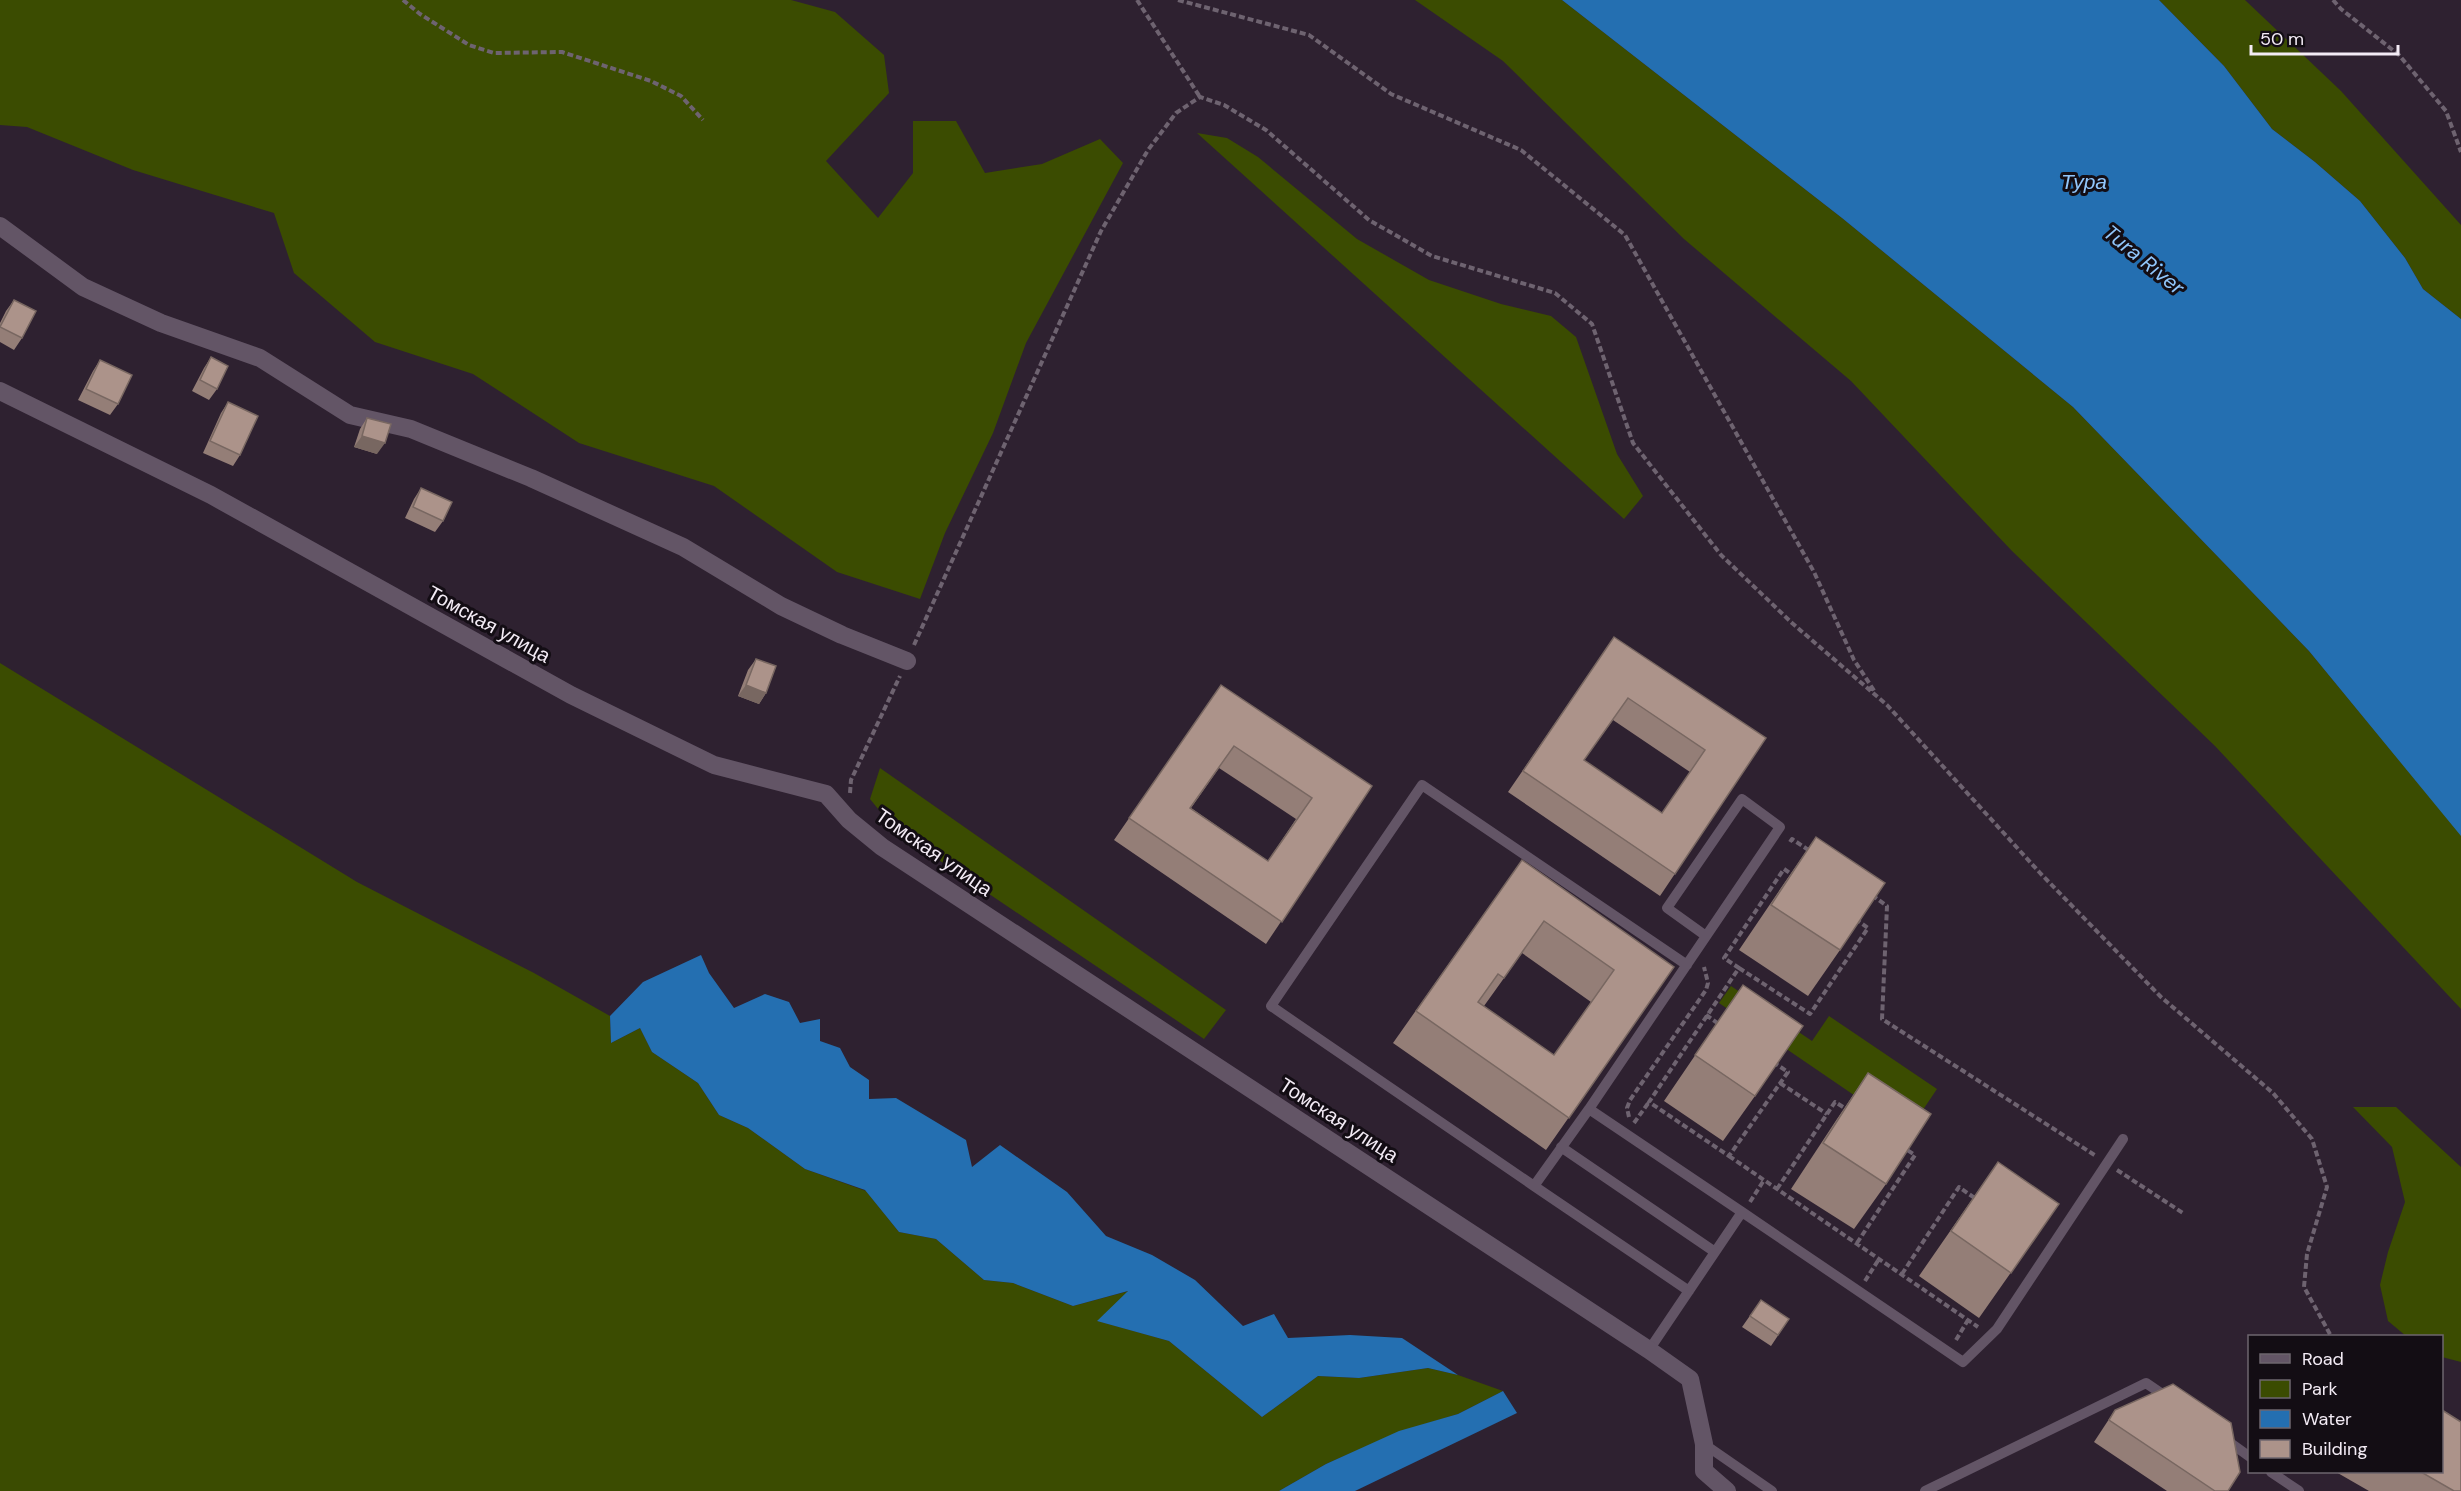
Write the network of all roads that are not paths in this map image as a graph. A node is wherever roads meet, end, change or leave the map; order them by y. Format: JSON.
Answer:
{"nodes":[{"id":1,"x":0,"y":226,"type":"edge"},
{"id":2,"x":0,"y":391,"type":"edge"},
{"id":3,"x":907,"y":661,"type":"road end"},
{"id":4,"x":1706,"y":936,"type":"junction"},
{"id":5,"x":1687,"y":965,"type":"junction"},
{"id":6,"x":1589,"y":1109,"type":"junction"},
{"id":7,"x":2123,"y":1140,"type":"dead end"},
{"id":8,"x":1561,"y":1147,"type":"junction"},
{"id":9,"x":1534,"y":1186,"type":"junction"},
{"id":10,"x":1742,"y":1212,"type":"junction"},
{"id":11,"x":1715,"y":1252,"type":"junction"},
{"id":12,"x":1689,"y":1291,"type":"junction"},
{"id":13,"x":1649,"y":1350,"type":"junction"},
{"id":14,"x":2174,"y":1403,"type":"edge"},
{"id":15,"x":2212,"y":1430,"type":"edge"},
{"id":16,"x":1704,"y":1444,"type":"junction"},
{"id":17,"x":2248,"y":1456,"type":"edge"},
{"id":18,"x":2272,"y":1473,"type":"edge"},
{"id":19,"x":1726,"y":1491,"type":"edge"},
{"id":20,"x":1772,"y":1491,"type":"edge"},
{"id":21,"x":1925,"y":1491,"type":"edge"},
{"id":22,"x":2299,"y":1491,"type":"edge"}],
"edges":[{"from":1,"to":3,"type":"street"},
{"from":2,"to":13,"type":"street","name":"Томская улица"},
{"from":4,"to":4,"type":"lane"},
{"from":4,"to":5,"type":"lane"},
{"from":5,"to":6,"type":"lane"},
{"from":5,"to":9,"type":"lane"},
{"from":6,"to":8,"type":"lane"},
{"from":6,"to":10,"type":"lane"},
{"from":7,"to":10,"type":"lane"},
{"from":8,"to":9,"type":"lane"},
{"from":8,"to":11,"type":"lane"},
{"from":9,"to":12,"type":"lane"},
{"from":10,"to":11,"type":"lane"},
{"from":11,"to":12,"type":"lane"},
{"from":12,"to":13,"type":"lane"},
{"from":13,"to":16,"type":"street","name":"Томская улица"},
{"from":14,"to":21,"type":"lane"},
{"from":15,"to":17,"type":"lane"},
{"from":16,"to":19,"type":"street","name":"Томская улица"},
{"from":16,"to":20,"type":"lane"},
{"from":18,"to":22,"type":"lane"}]}
